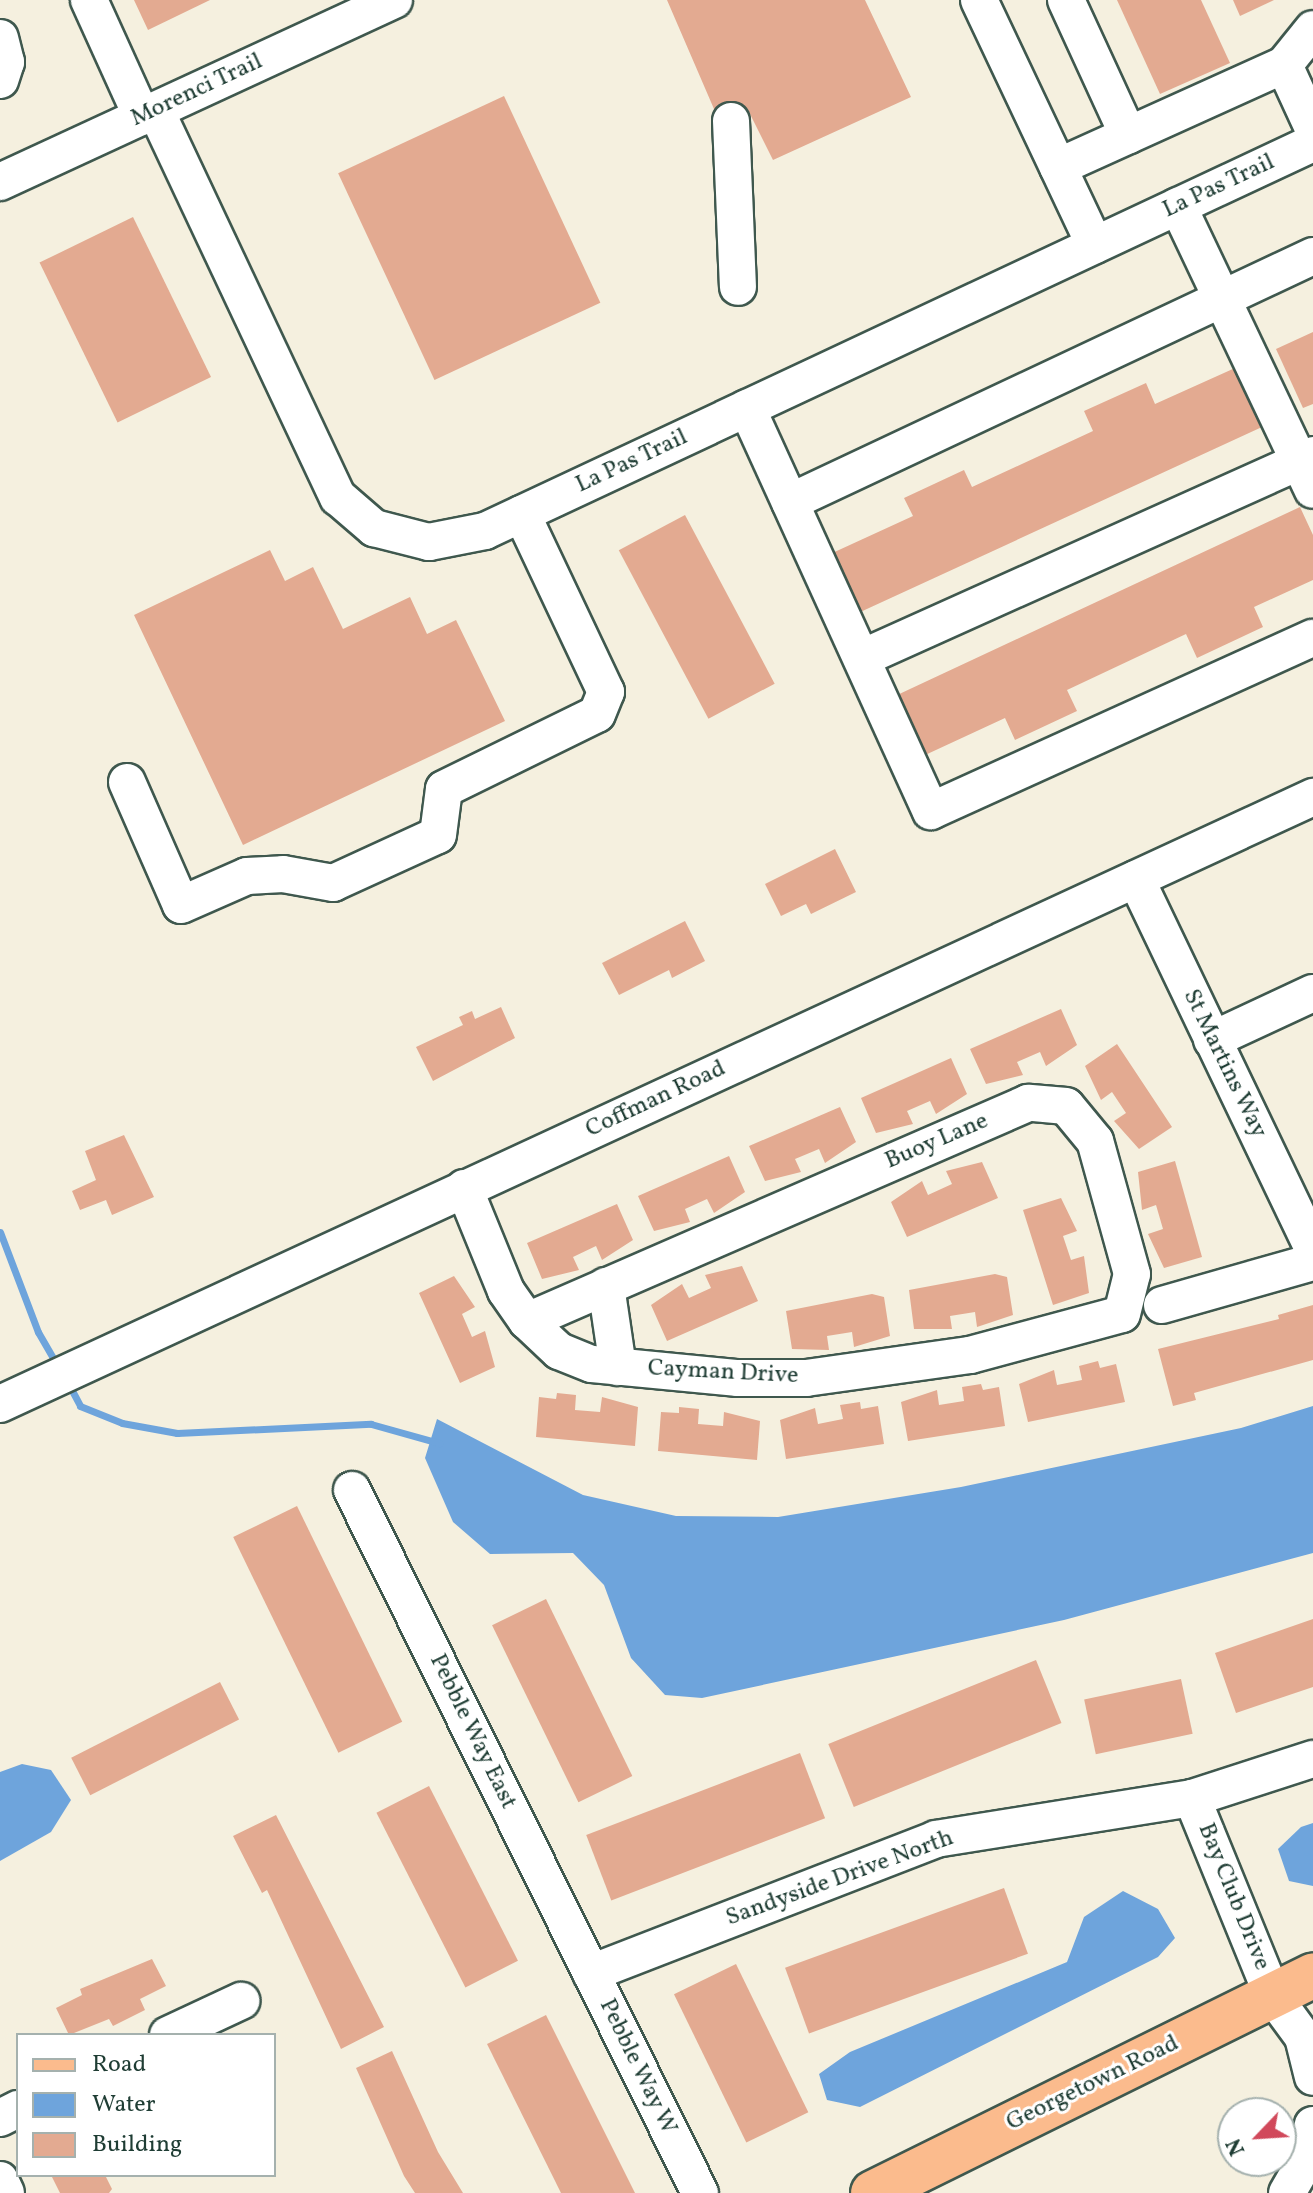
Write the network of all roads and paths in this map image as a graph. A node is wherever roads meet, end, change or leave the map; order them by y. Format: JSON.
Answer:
{"nodes":[{"id":1,"x":89,"y":0,"type":"edge"},
{"id":2,"x":394,"y":0,"type":"edge"},
{"id":3,"x":979,"y":0,"type":"edge"},
{"id":4,"x":1066,"y":0,"type":"edge"},
{"id":5,"x":1313,"y":29,"type":"edge"},
{"id":6,"x":0,"y":38,"type":"edge"},
{"id":7,"x":1284,"y":65,"type":"junction"},
{"id":8,"x":0,"y":80,"type":"edge"},
{"id":9,"x":149,"y":114,"type":"junction"},
{"id":10,"x":731,"y":121,"type":"dead end"},
{"id":11,"x":1313,"y":128,"type":"edge"},
{"id":12,"x":1128,"y":135,"type":"junction"},
{"id":13,"x":1313,"y":143,"type":"edge"},
{"id":14,"x":1058,"y":167,"type":"junction"},
{"id":15,"x":0,"y":182,"type":"edge"},
{"id":16,"x":1178,"y":206,"type":"junction"},
{"id":17,"x":1095,"y":245,"type":"junction"},
{"id":18,"x":1313,"y":256,"type":"edge"},
{"id":19,"x":738,"y":287,"type":"dead end"},
{"id":20,"x":1222,"y":298,"type":"junction"},
{"id":21,"x":747,"y":408,"type":"junction"},
{"id":22,"x":1308,"y":469,"type":"edge"},
{"id":23,"x":790,"y":502,"type":"junction"},
{"id":24,"x":522,"y":514,"type":"junction"},
{"id":25,"x":1313,"y":638,"type":"edge"},
{"id":26,"x":862,"y":658,"type":"junction"},
{"id":27,"x":127,"y":782,"type":"dead end"},
{"id":28,"x":1313,"y":797,"type":"edge"},
{"id":29,"x":1136,"y":879,"type":"junction"},
{"id":30,"x":1313,"y":993,"type":"edge"},
{"id":31,"x":1212,"y":1040,"type":"junction"},
{"id":32,"x":464,"y":1188,"type":"junction"},
{"id":33,"x":1313,"y":1248,"type":"edge"},
{"id":34,"x":1313,"y":1262,"type":"edge"},
{"id":35,"x":606,"y":1286,"type":"junction"},
{"id":36,"x":1162,"y":1305,"type":"dead end"},
{"id":37,"x":1122,"y":1314,"type":"joint"},
{"id":38,"x":527,"y":1321,"type":"junction"},
{"id":39,"x":618,"y":1367,"type":"junction"},
{"id":40,"x":0,"y":1404,"type":"edge"},
{"id":41,"x":352,"y":1490,"type":"dead end"},
{"id":42,"x":1313,"y":1759,"type":"edge"},
{"id":43,"x":1192,"y":1798,"type":"junction"},
{"id":44,"x":591,"y":1973,"type":"junction"},
{"id":45,"x":1313,"y":1976,"type":"edge"},
{"id":46,"x":1273,"y":1996,"type":"junction"},
{"id":47,"x":241,"y":2001,"type":"dead end"},
{"id":48,"x":172,"y":2033,"type":"edge"},
{"id":49,"x":1313,"y":2077,"type":"edge"},
{"id":50,"x":1313,"y":2125,"type":"edge"},
{"id":51,"x":0,"y":2180,"type":"edge"},
{"id":52,"x":6,"y":2193,"type":"edge"},
{"id":53,"x":700,"y":2193,"type":"edge"},
{"id":54,"x":873,"y":2193,"type":"edge"},
{"id":55,"x":1287,"y":2193,"type":"edge"}],
"edges":[{"from":1,"to":9,"type":"street","name":"La Pas Trail"},
{"from":2,"to":9,"type":"street","name":"Morenci Trail"},
{"from":3,"to":14,"type":"street"},
{"from":4,"to":12,"type":"street"},
{"from":5,"to":7,"type":"street"},
{"from":6,"to":8,"type":"street"},
{"from":7,"to":11,"type":"street"},
{"from":7,"to":12,"type":"street"},
{"from":9,"to":15,"type":"street","name":"Morenci Trail"},
{"from":9,"to":24,"type":"street","name":"La Pas Trail"},
{"from":10,"to":19,"type":"street"},
{"from":12,"to":14,"type":"street"},
{"from":13,"to":16,"type":"street","name":"La Pas Trail"},
{"from":14,"to":17,"type":"street"},
{"from":16,"to":17,"type":"street","name":"La Pas Trail"},
{"from":16,"to":20,"type":"street"},
{"from":17,"to":21,"type":"street","name":"La Pas Trail"},
{"from":18,"to":20,"type":"street"},
{"from":20,"to":22,"type":"street"},
{"from":20,"to":23,"type":"street"},
{"from":21,"to":23,"type":"street"},
{"from":21,"to":24,"type":"street","name":"La Pas Trail"},
{"from":22,"to":26,"type":"street"},
{"from":23,"to":26,"type":"street"},
{"from":24,"to":27,"type":"street"},
{"from":25,"to":26,"type":"street"},
{"from":28,"to":29,"type":"street","name":"Coffman Road"},
{"from":29,"to":31,"type":"street","name":"St Martins Way"},
{"from":29,"to":32,"type":"street","name":"Coffman Road"},
{"from":30,"to":31,"type":"street"},
{"from":31,"to":33,"type":"street","name":"St Martins Way"},
{"from":32,"to":38,"type":"street","name":"Cayman Drive"},
{"from":32,"to":40,"type":"street","name":"Coffman Road"},
{"from":34,"to":36,"type":"street"},
{"from":35,"to":37,"type":"street","name":"Buoy Lane"},
{"from":35,"to":38,"type":"street","name":"Buoy Lane"},
{"from":35,"to":39,"type":"street"},
{"from":37,"to":39,"type":"street","name":"Cayman Drive"},
{"from":38,"to":39,"type":"street","name":"Cayman Drive"},
{"from":41,"to":44,"type":"street","name":"Pebble Way East"},
{"from":42,"to":43,"type":"street","name":"Sandyside Drive North"},
{"from":43,"to":44,"type":"street","name":"Sandyside Drive North"},
{"from":43,"to":46,"type":"street","name":"Bay Club Drive"},
{"from":44,"to":53,"type":"street","name":"Pebble Way W"},
{"from":45,"to":46,"type":"main road","name":"Georgetown Road"},
{"from":46,"to":49,"type":"street","name":"Bay Club Drive"},
{"from":46,"to":54,"type":"main road","name":"Georgetown Road"},
{"from":47,"to":48,"type":"street"},
{"from":50,"to":55,"type":"street"},
{"from":51,"to":52,"type":"street"}]}
